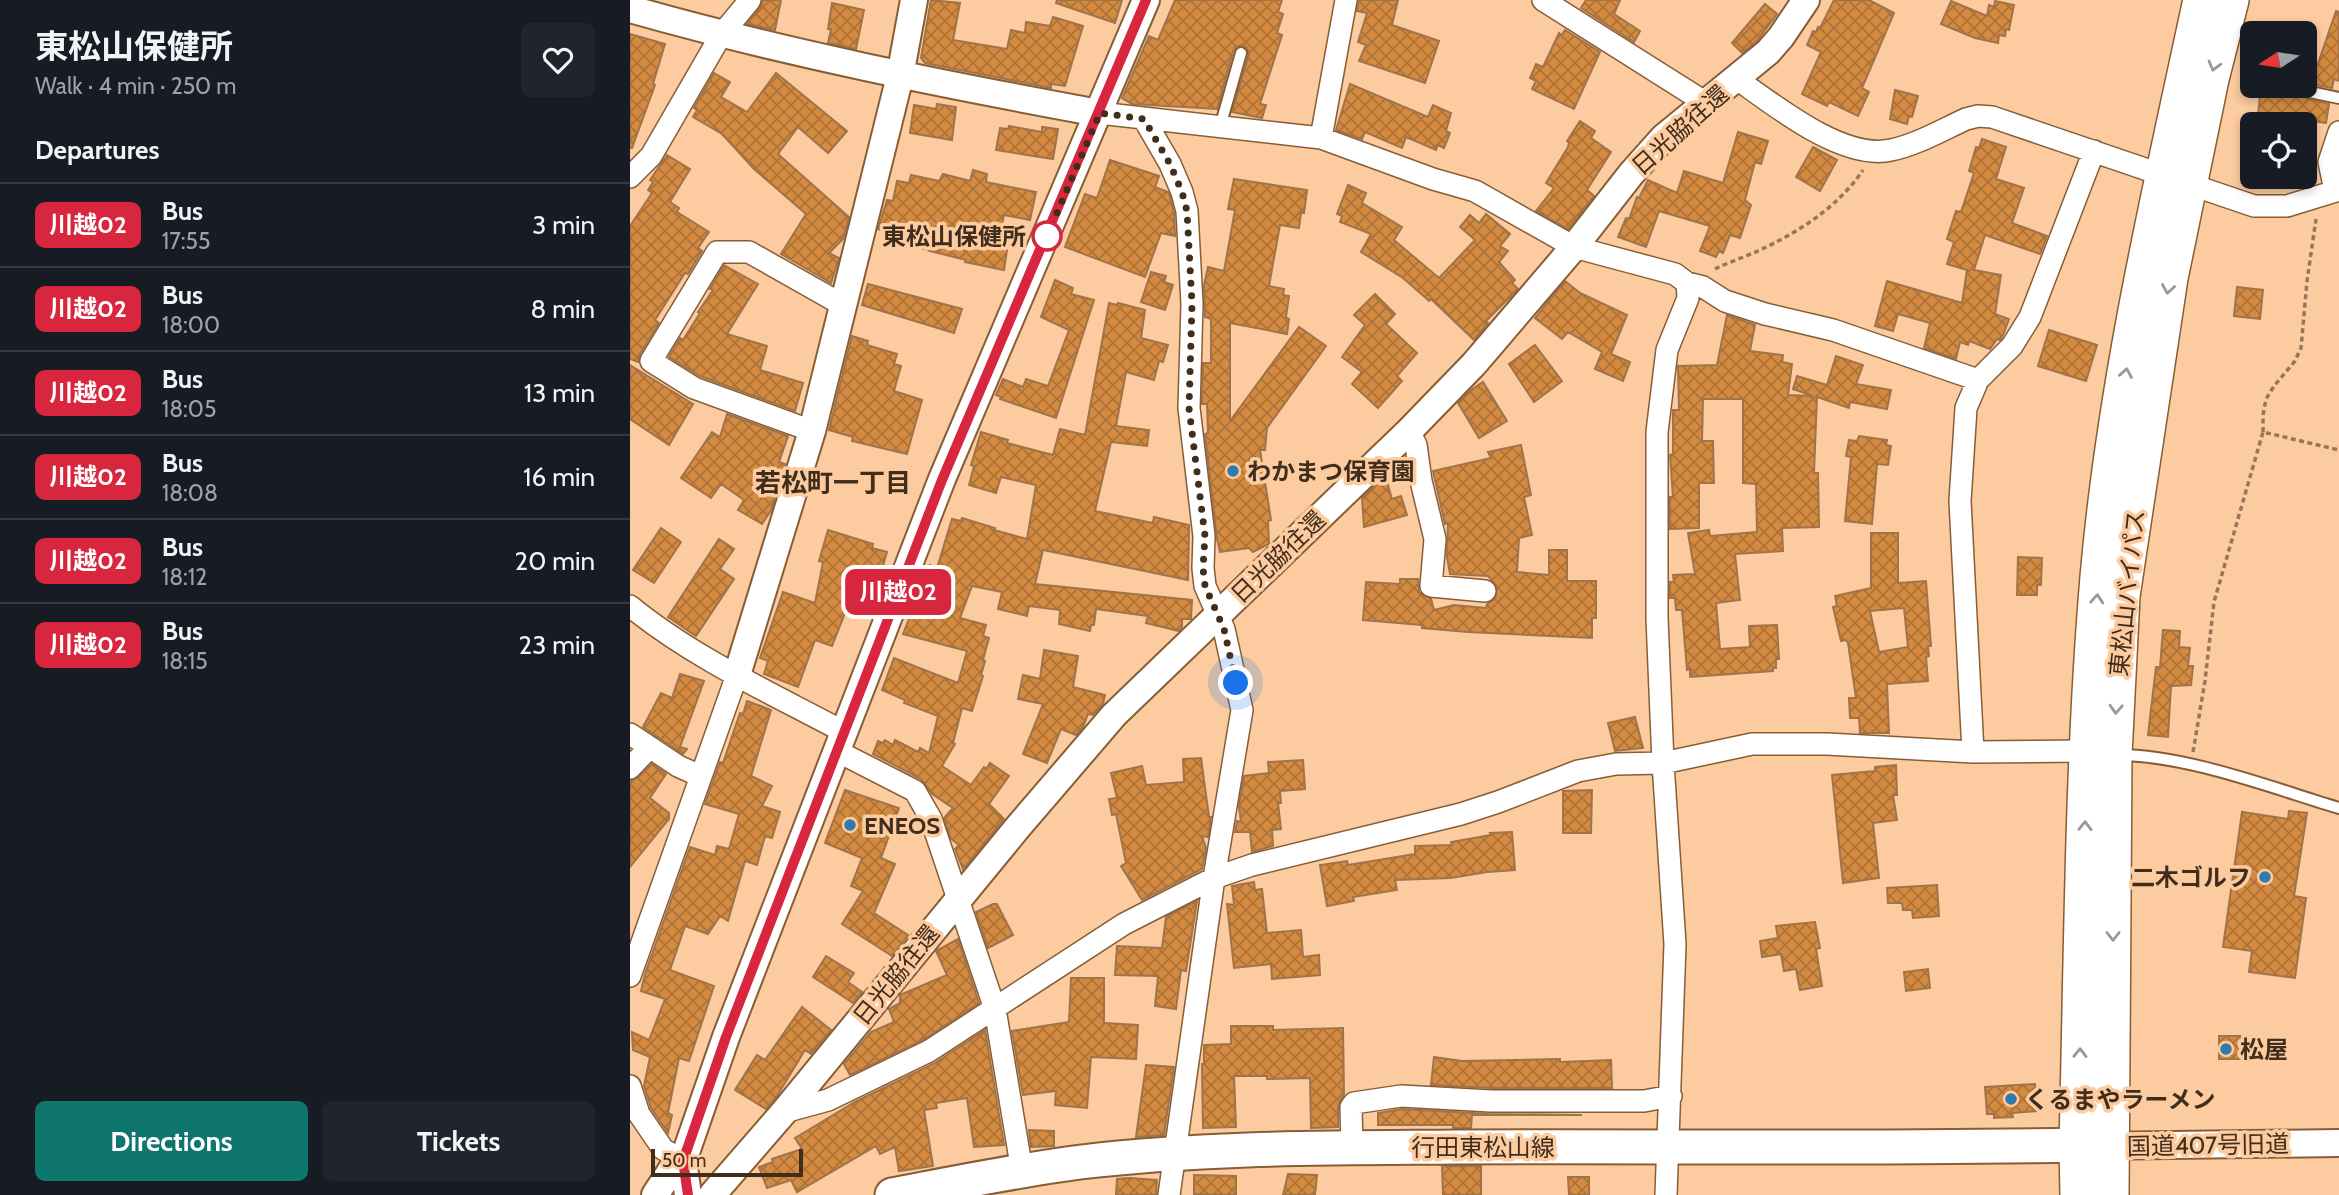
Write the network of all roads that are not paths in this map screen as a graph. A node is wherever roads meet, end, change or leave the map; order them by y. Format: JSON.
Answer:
{"nodes":[{"id":1,"x":750,"y":0,"type":"edge"},
{"id":2,"x":914,"y":0,"type":"edge"},
{"id":3,"x":1146,"y":0,"type":"edge"},
{"id":4,"x":1346,"y":0,"type":"edge"},
{"id":5,"x":1543,"y":0,"type":"edge"},
{"id":6,"x":1806,"y":0,"type":"edge"},
{"id":7,"x":2201,"y":0,"type":"edge"},
{"id":8,"x":2231,"y":0,"type":"edge"},
{"id":9,"x":630,"y":9,"type":"edge"},
{"id":10,"x":721,"y":35,"type":"junction"},
{"id":11,"x":1241,"y":53,"type":"dead end"},
{"id":12,"x":900,"y":76,"type":"junction"},
{"id":13,"x":1737,"y":79,"type":"junction"},
{"id":14,"x":2317,"y":93,"type":"edge"},
{"id":15,"x":2339,"y":98,"type":"edge"},
{"id":16,"x":1706,"y":103,"type":"junction"},
{"id":17,"x":1100,"y":113,"type":"junction"},
{"id":18,"x":1144,"y":119,"type":"junction"},
{"id":19,"x":1220,"y":127,"type":"junction"},
{"id":20,"x":2339,"y":132,"type":"edge"},
{"id":21,"x":1321,"y":138,"type":"junction"},
{"id":22,"x":2094,"y":151,"type":"junction"},
{"id":23,"x":630,"y":177,"type":"edge"},
{"id":24,"x":2176,"y":181,"type":"junction"},
{"id":25,"x":2331,"y":192,"type":"edge"},
{"id":26,"x":1574,"y":247,"type":"junction"},
{"id":27,"x":1690,"y":283,"type":"junction"},
{"id":28,"x":841,"y":304,"type":"junction"},
{"id":29,"x":1978,"y":380,"type":"junction"},
{"id":30,"x":812,"y":430,"type":"junction"},
{"id":31,"x":1409,"y":431,"type":"junction"},
{"id":32,"x":1485,"y":591,"type":"dead end"},
{"id":33,"x":630,"y":606,"type":"edge"},
{"id":34,"x":1218,"y":615,"type":"junction"},
{"id":35,"x":737,"y":675,"type":"junction"},
{"id":36,"x":630,"y":734,"type":"edge"},
{"id":37,"x":840,"y":741,"type":"junction"},
{"id":38,"x":650,"y":747,"type":"junction"},
{"id":39,"x":1973,"y":752,"type":"junction"},
{"id":40,"x":2101,"y":753,"type":"junction"},
{"id":41,"x":1663,"y":763,"type":"junction"},
{"id":42,"x":630,"y":768,"type":"edge"},
{"id":43,"x":700,"y":776,"type":"junction"},
{"id":44,"x":2339,"y":808,"type":"edge"},
{"id":45,"x":1214,"y":878,"type":"junction"},
{"id":46,"x":958,"y":900,"type":"junction"},
{"id":47,"x":630,"y":976,"type":"edge"},
{"id":48,"x":995,"y":1009,"type":"junction"},
{"id":49,"x":630,"y":1086,"type":"edge"},
{"id":50,"x":1671,"y":1096,"type":"junction"},
{"id":51,"x":784,"y":1112,"type":"junction"},
{"id":52,"x":2339,"y":1143,"type":"edge"},
{"id":53,"x":1670,"y":1146,"type":"junction"},
{"id":54,"x":2094,"y":1146,"type":"junction"},
{"id":55,"x":1352,"y":1148,"type":"junction"},
{"id":56,"x":1177,"y":1153,"type":"junction"},
{"id":57,"x":683,"y":1161,"type":"junction"},
{"id":58,"x":1015,"y":1180,"type":"edge"},
{"id":59,"x":655,"y":1195,"type":"edge"},
{"id":60,"x":688,"y":1195,"type":"edge"},
{"id":61,"x":712,"y":1195,"type":"edge"},
{"id":62,"x":894,"y":1195,"type":"edge"},
{"id":63,"x":1169,"y":1195,"type":"edge"},
{"id":64,"x":1666,"y":1195,"type":"edge"},
{"id":65,"x":2078,"y":1195,"type":"edge"},
{"id":66,"x":2111,"y":1195,"type":"edge"}],
"edges":[{"from":1,"to":10,"type":"street"},
{"from":2,"to":12,"type":"street"},
{"from":3,"to":17,"type":"street"},
{"from":4,"to":21,"type":"street"},
{"from":5,"to":16,"type":"street"},
{"from":6,"to":13,"type":"street","name":"日光脇往還"},
{"from":7,"to":24,"type":"highway","name":"東松山バイパス"},
{"from":8,"to":24,"type":"highway","name":"東松山バイパス","one_way":true},
{"from":9,"to":10,"type":"street"},
{"from":10,"to":12,"type":"street"},
{"from":10,"to":23,"type":"street"},
{"from":11,"to":19,"type":"lane"},
{"from":12,"to":17,"type":"street"},
{"from":12,"to":28,"type":"street"},
{"from":13,"to":16,"type":"street","name":"日光脇往還"},
{"from":13,"to":22,"type":"street"},
{"from":14,"to":15,"type":"lane"},
{"from":16,"to":26,"type":"street","name":"日光脇往還"},
{"from":17,"to":18,"type":"street"},
{"from":17,"to":37,"type":"street"},
{"from":18,"to":19,"type":"street"},
{"from":18,"to":34,"type":"street"},
{"from":19,"to":21,"type":"street"},
{"from":20,"to":25,"type":"street"},
{"from":21,"to":26,"type":"street"},
{"from":22,"to":24,"type":"street"},
{"from":22,"to":29,"type":"street"},
{"from":24,"to":25,"type":"street"},
{"from":24,"to":40,"type":"highway","name":"東松山バイパス"},
{"from":26,"to":27,"type":"street"},
{"from":26,"to":31,"type":"street","name":"日光脇往還"},
{"from":27,"to":29,"type":"street"},
{"from":27,"to":41,"type":"street"},
{"from":28,"to":30,"type":"street"},
{"from":28,"to":30,"type":"street"},
{"from":29,"to":39,"type":"street"},
{"from":30,"to":35,"type":"street"},
{"from":31,"to":32,"type":"street"},
{"from":31,"to":34,"type":"street","name":"日光脇往還"},
{"from":33,"to":35,"type":"street"},
{"from":34,"to":45,"type":"street"},
{"from":34,"to":46,"type":"street","name":"日光脇往還"},
{"from":35,"to":37,"type":"street"},
{"from":35,"to":43,"type":"street"},
{"from":36,"to":38,"type":"street"},
{"from":37,"to":46,"type":"street"},
{"from":37,"to":57,"type":"street"},
{"from":38,"to":42,"type":"street"},
{"from":38,"to":43,"type":"street"},
{"from":39,"to":40,"type":"street"},
{"from":39,"to":41,"type":"street"},
{"from":40,"to":44,"type":"lane"},
{"from":40,"to":54,"type":"highway","name":"東松山バイパス"},
{"from":41,"to":45,"type":"street"},
{"from":41,"to":50,"type":"street"},
{"from":43,"to":47,"type":"street"},
{"from":45,"to":48,"type":"street"},
{"from":45,"to":56,"type":"street"},
{"from":46,"to":48,"type":"street"},
{"from":46,"to":51,"type":"street","name":"日光脇往還"},
{"from":48,"to":51,"type":"street"},
{"from":48,"to":58,"type":"street"},
{"from":49,"to":57,"type":"street"},
{"from":50,"to":53,"type":"street"},
{"from":50,"to":55,"type":"street"},
{"from":51,"to":61,"type":"street","name":"日光脇往還"},
{"from":52,"to":54,"type":"street","name":"国道407号旧道"},
{"from":53,"to":54,"type":"main road","name":"行田東松山線"},
{"from":53,"to":55,"type":"main road","name":"行田東松山線"},
{"from":53,"to":64,"type":"street"},
{"from":54,"to":65,"type":"highway","name":"東松山バイパス"},
{"from":54,"to":66,"type":"highway","name":"東松山バイパス"},
{"from":55,"to":56,"type":"main road","name":"行田東松山線"},
{"from":56,"to":58,"type":"main road","name":"行田東松山線"},
{"from":56,"to":63,"type":"street"},
{"from":57,"to":59,"type":"street"},
{"from":57,"to":60,"type":"street"},
{"from":58,"to":62,"type":"main road","name":"行田東松山線"}]}
